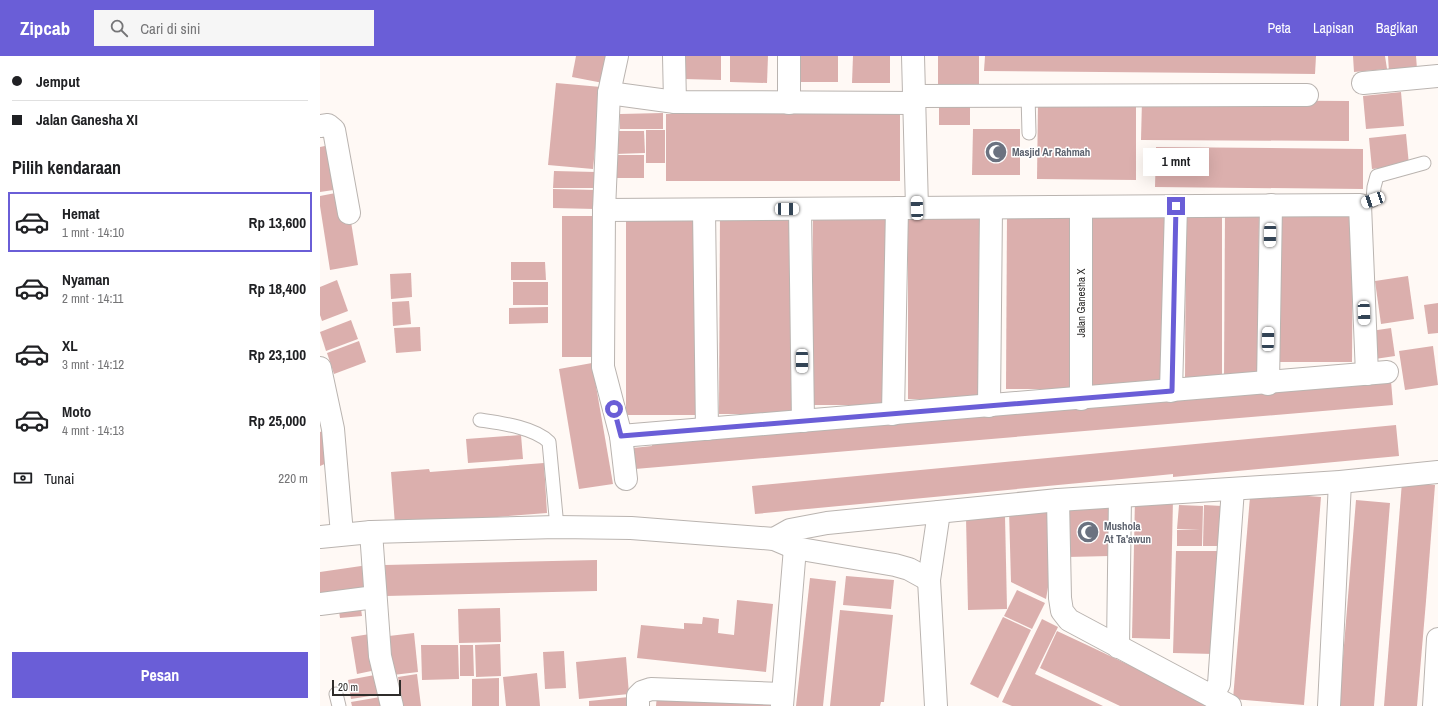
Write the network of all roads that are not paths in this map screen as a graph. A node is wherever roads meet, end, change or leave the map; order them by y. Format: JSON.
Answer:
{"nodes":[{"id":1,"x":617,"y":56,"type":"edge"},
{"id":2,"x":674,"y":56,"type":"edge"},
{"id":3,"x":789,"y":56,"type":"edge"},
{"id":4,"x":913,"y":56,"type":"edge"},
{"id":5,"x":1438,"y":76,"type":"edge"},
{"id":6,"x":1363,"y":83,"type":"dead end"},
{"id":7,"x":609,"y":93,"type":"junction"},
{"id":8,"x":1028,"y":95,"type":"junction"},
{"id":9,"x":1307,"y":95,"type":"dead end"},
{"id":10,"x":914,"y":99,"type":"junction"},
{"id":11,"x":675,"y":102,"type":"junction"},
{"id":12,"x":789,"y":103,"type":"junction"},
{"id":13,"x":320,"y":126,"type":"edge"},
{"id":14,"x":1029,"y":134,"type":"dead end"},
{"id":15,"x":1424,"y":163,"type":"dead end"},
{"id":16,"x":1360,"y":205,"type":"junction"},
{"id":17,"x":1176,"y":206,"type":"junction"},
{"id":18,"x":1271,"y":206,"type":"junction"},
{"id":19,"x":1081,"y":207,"type":"junction"},
{"id":20,"x":907,"y":208,"type":"junction"},
{"id":21,"x":991,"y":208,"type":"junction"},
{"id":22,"x":800,"y":209,"type":"junction"},
{"id":23,"x":604,"y":210,"type":"junction"},
{"id":24,"x":704,"y":210,"type":"junction"},
{"id":25,"x":349,"y":213,"type":"dead end"},
{"id":26,"x":320,"y":368,"type":"edge"},
{"id":27,"x":1268,"y":384,"type":"junction"},
{"id":28,"x":1172,"y":391,"type":"junction"},
{"id":29,"x":1081,"y":399,"type":"junction"},
{"id":30,"x":989,"y":406,"type":"junction"},
{"id":31,"x":893,"y":414,"type":"junction"},
{"id":32,"x":480,"y":420,"type":"dead end"},
{"id":33,"x":803,"y":422,"type":"junction"},
{"id":34,"x":707,"y":429,"type":"junction"},
{"id":35,"x":621,"y":436,"type":"junction"},
{"id":36,"x":1438,"y":472,"type":"edge"},
{"id":37,"x":626,"y":480,"type":"dead end"},
{"id":38,"x":1340,"y":482,"type":"junction"},
{"id":39,"x":1233,"y":489,"type":"junction"},
{"id":40,"x":1120,"y":496,"type":"junction"},
{"id":41,"x":1058,"y":500,"type":"junction"},
{"id":42,"x":939,"y":512,"type":"junction"},
{"id":43,"x":557,"y":527,"type":"junction"},
{"id":44,"x":370,"y":532,"type":"junction"},
{"id":45,"x":342,"y":534,"type":"junction"},
{"id":46,"x":320,"y":537,"type":"edge"},
{"id":47,"x":774,"y":539,"type":"junction"},
{"id":48,"x":795,"y":548,"type":"junction"},
{"id":49,"x":929,"y":580,"type":"junction"},
{"id":50,"x":375,"y":597,"type":"junction"},
{"id":51,"x":320,"y":604,"type":"edge"},
{"id":52,"x":1438,"y":639,"type":"edge"},
{"id":53,"x":1118,"y":647,"type":"junction"},
{"id":54,"x":782,"y":700,"type":"edge"},
{"id":55,"x":1221,"y":701,"type":"edge"},
{"id":56,"x":392,"y":706,"type":"edge"},
{"id":57,"x":638,"y":706,"type":"edge"},
{"id":58,"x":936,"y":706,"type":"edge"},
{"id":59,"x":1329,"y":706,"type":"edge"},
{"id":60,"x":1434,"y":706,"type":"edge"}],
"edges":[{"from":1,"to":7,"type":"street"},
{"from":2,"to":11,"type":"street"},
{"from":3,"to":12,"type":"street"},
{"from":4,"to":10,"type":"street"},
{"from":5,"to":6,"type":"street"},
{"from":7,"to":11,"type":"street"},
{"from":7,"to":23,"type":"street"},
{"from":8,"to":9,"type":"street"},
{"from":8,"to":10,"type":"street"},
{"from":8,"to":14,"type":"lane"},
{"from":10,"to":12,"type":"street"},
{"from":10,"to":20,"type":"street"},
{"from":11,"to":12,"type":"street"},
{"from":13,"to":25,"type":"street"},
{"from":15,"to":16,"type":"lane"},
{"from":16,"to":18,"type":"street"},
{"from":16,"to":27,"type":"street"},
{"from":17,"to":18,"type":"street"},
{"from":17,"to":19,"type":"street"},
{"from":17,"to":28,"type":"street"},
{"from":18,"to":27,"type":"street"},
{"from":19,"to":21,"type":"street"},
{"from":19,"to":29,"type":"street","name":"Jalan Ganesha X"},
{"from":20,"to":21,"type":"street"},
{"from":20,"to":22,"type":"street"},
{"from":20,"to":31,"type":"street"},
{"from":21,"to":30,"type":"street"},
{"from":22,"to":24,"type":"street"},
{"from":22,"to":33,"type":"street"},
{"from":23,"to":24,"type":"street"},
{"from":23,"to":35,"type":"street"},
{"from":24,"to":34,"type":"street"},
{"from":26,"to":45,"type":"street"},
{"from":27,"to":28,"type":"street"},
{"from":28,"to":29,"type":"street"},
{"from":29,"to":30,"type":"street"},
{"from":30,"to":31,"type":"street"},
{"from":31,"to":33,"type":"street"},
{"from":32,"to":43,"type":"lane"},
{"from":33,"to":34,"type":"street"},
{"from":34,"to":35,"type":"street"},
{"from":35,"to":37,"type":"street"},
{"from":36,"to":38,"type":"street"},
{"from":38,"to":39,"type":"street"},
{"from":38,"to":59,"type":"street"},
{"from":39,"to":40,"type":"street"},
{"from":39,"to":55,"type":"street"},
{"from":40,"to":41,"type":"street"},
{"from":40,"to":53,"type":"street"},
{"from":41,"to":42,"type":"street"},
{"from":41,"to":53,"type":"street"},
{"from":42,"to":47,"type":"street"},
{"from":42,"to":49,"type":"street"},
{"from":43,"to":44,"type":"street"},
{"from":43,"to":47,"type":"street"},
{"from":44,"to":45,"type":"street"},
{"from":44,"to":50,"type":"street"},
{"from":45,"to":46,"type":"street"},
{"from":47,"to":48,"type":"street"},
{"from":48,"to":49,"type":"street"},
{"from":48,"to":54,"type":"street"},
{"from":49,"to":58,"type":"street"},
{"from":50,"to":51,"type":"street"},
{"from":50,"to":56,"type":"street"},
{"from":52,"to":60,"type":"street"},
{"from":53,"to":55,"type":"street"},
{"from":54,"to":57,"type":"street"}]}
